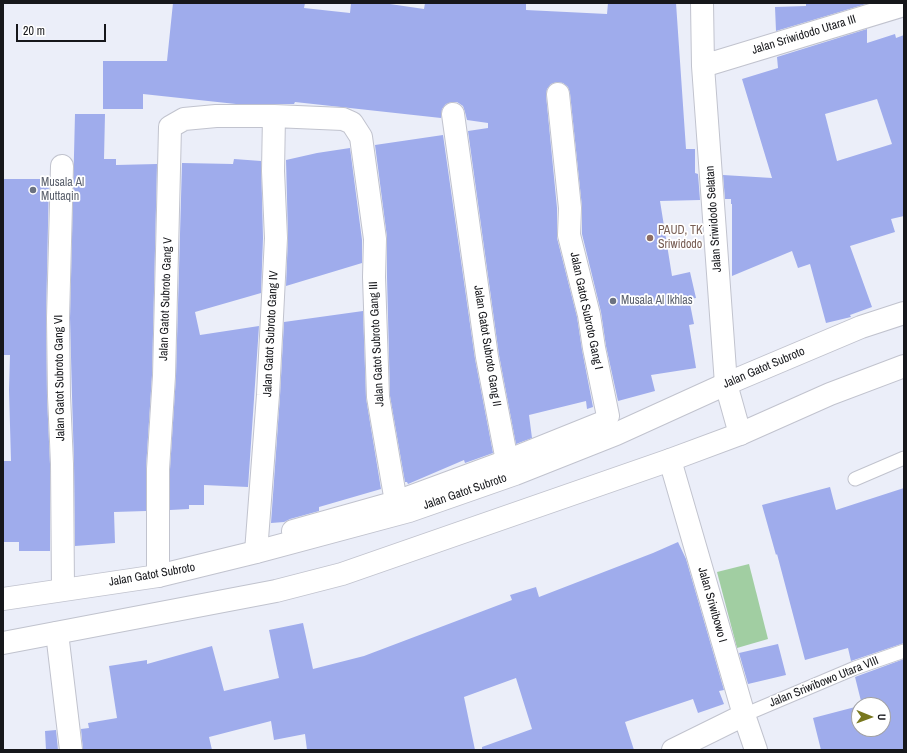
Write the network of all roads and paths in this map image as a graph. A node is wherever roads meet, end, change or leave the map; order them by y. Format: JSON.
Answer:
{"nodes":[{"id":1,"x":702,"y":3,"type":"edge"},
{"id":2,"x":904,"y":5,"type":"edge"},
{"id":3,"x":703,"y":66,"type":"junction"},
{"id":4,"x":558,"y":94,"type":"dead end"},
{"id":5,"x":453,"y":114,"type":"dead end"},
{"id":6,"x":274,"y":116,"type":"junction"},
{"id":7,"x":62,"y":166,"type":"dead end"},
{"id":8,"x":904,"y":313,"type":"edge"},
{"id":9,"x":904,"y":366,"type":"edge"},
{"id":10,"x":726,"y":384,"type":"junction"},
{"id":11,"x":740,"y":434,"type":"junction"},
{"id":12,"x":904,"y":458,"type":"edge"},
{"id":13,"x":670,"y":460,"type":"junction"},
{"id":14,"x":507,"y":461,"type":"junction"},
{"id":15,"x":855,"y":479,"type":"dead end"},
{"id":16,"x":396,"y":502,"type":"junction"},
{"id":17,"x":257,"y":547,"type":"junction"},
{"id":18,"x":158,"y":576,"type":"junction"},
{"id":19,"x":63,"y":589,"type":"junction"},
{"id":20,"x":3,"y":599,"type":"edge"},
{"id":21,"x":57,"y":632,"type":"junction"},
{"id":22,"x":3,"y":643,"type":"edge"},
{"id":23,"x":904,"y":651,"type":"edge"},
{"id":24,"x":744,"y":715,"type":"junction"},
{"id":25,"x":71,"y":750,"type":"edge"},
{"id":26,"x":672,"y":750,"type":"edge"},
{"id":27,"x":756,"y":750,"type":"edge"}],
"edges":[{"from":1,"to":3,"type":"street","name":"Jalan Sriwidodo Selatan"},
{"from":2,"to":3,"type":"street","name":"Jalan Sriwidodo Utara III"},
{"from":3,"to":10,"type":"street","name":"Jalan Sriwidodo Selatan"},
{"from":4,"to":14,"type":"street","name":"Jalan Gatot Subroto Gang I"},
{"from":5,"to":14,"type":"street","name":"Jalan Gatot Subroto Gang II"},
{"from":6,"to":16,"type":"street","name":"Jalan Gatot Subroto Gang III"},
{"from":6,"to":17,"type":"street","name":"Jalan Gatot Subroto Gang IV"},
{"from":6,"to":18,"type":"street","name":"Jalan Gatot Subroto Gang V"},
{"from":7,"to":19,"type":"street","name":"Jalan Gatot Subroto Gang VI"},
{"from":8,"to":10,"type":"street","name":"Jalan Gatot Subroto"},
{"from":9,"to":11,"type":"street"},
{"from":10,"to":11,"type":"street","name":"Jalan Sriwidodo Selatan"},
{"from":10,"to":17,"type":"street","name":"Jalan Gatot Subroto"},
{"from":11,"to":13,"type":"street"},
{"from":12,"to":15,"type":"lane"},
{"from":13,"to":21,"type":"street"},
{"from":13,"to":24,"type":"street","name":"Jalan Sriwibowo I"},
{"from":14,"to":16,"type":"street"},
{"from":16,"to":17,"type":"street"},
{"from":17,"to":18,"type":"street","name":"Jalan Gatot Subroto"},
{"from":18,"to":19,"type":"street","name":"Jalan Gatot Subroto"},
{"from":19,"to":20,"type":"street","name":"Jalan Gatot Subroto"},
{"from":21,"to":22,"type":"street"},
{"from":21,"to":25,"type":"street"},
{"from":23,"to":24,"type":"lane","name":"Jalan Sriwibowo Utara VIII"},
{"from":24,"to":26,"type":"street"},
{"from":24,"to":27,"type":"street","name":"Jalan Sriwibowo I"}]}
